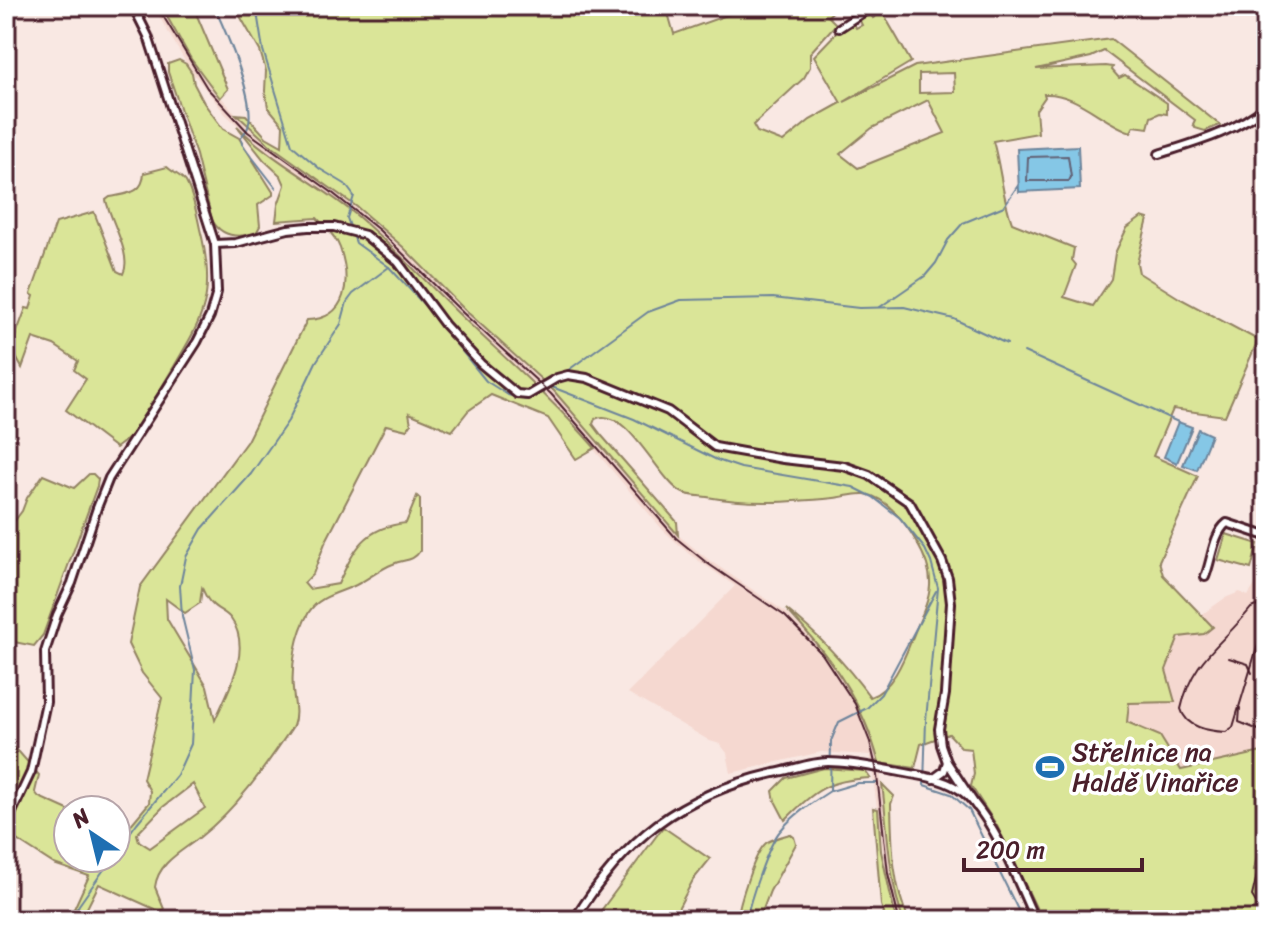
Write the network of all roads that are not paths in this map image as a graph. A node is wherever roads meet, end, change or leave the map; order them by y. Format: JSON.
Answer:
{"nodes":[{"id":1,"x":133,"y":6,"type":"edge"},
{"id":2,"x":863,"y":6,"type":"edge"},
{"id":3,"x":839,"y":28,"type":"dead end"},
{"id":4,"x":1266,"y":106,"type":"edge"},
{"id":5,"x":1159,"y":154,"type":"dead end"},
{"id":6,"x":215,"y":244,"type":"junction"},
{"id":7,"x":1266,"y":536,"type":"edge"},
{"id":8,"x":1205,"y":577,"type":"dead end"},
{"id":9,"x":947,"y":762,"type":"junction"},
{"id":10,"x":931,"y":778,"type":"junction"},
{"id":11,"x":976,"y":806,"type":"junction"},
{"id":12,"x":6,"y":825,"type":"edge"},
{"id":13,"x":574,"y":920,"type":"edge"},
{"id":14,"x":1035,"y":920,"type":"edge"}],
"edges":[{"from":1,"to":6,"type":"street"},
{"from":2,"to":3,"type":"street"},
{"from":4,"to":5,"type":"street"},
{"from":6,"to":9,"type":"street"},
{"from":6,"to":12,"type":"street"},
{"from":7,"to":8,"type":"street"},
{"from":9,"to":10,"type":"street"},
{"from":9,"to":11,"type":"street"},
{"from":10,"to":11,"type":"street"},
{"from":10,"to":13,"type":"street"},
{"from":11,"to":14,"type":"street"}]}
